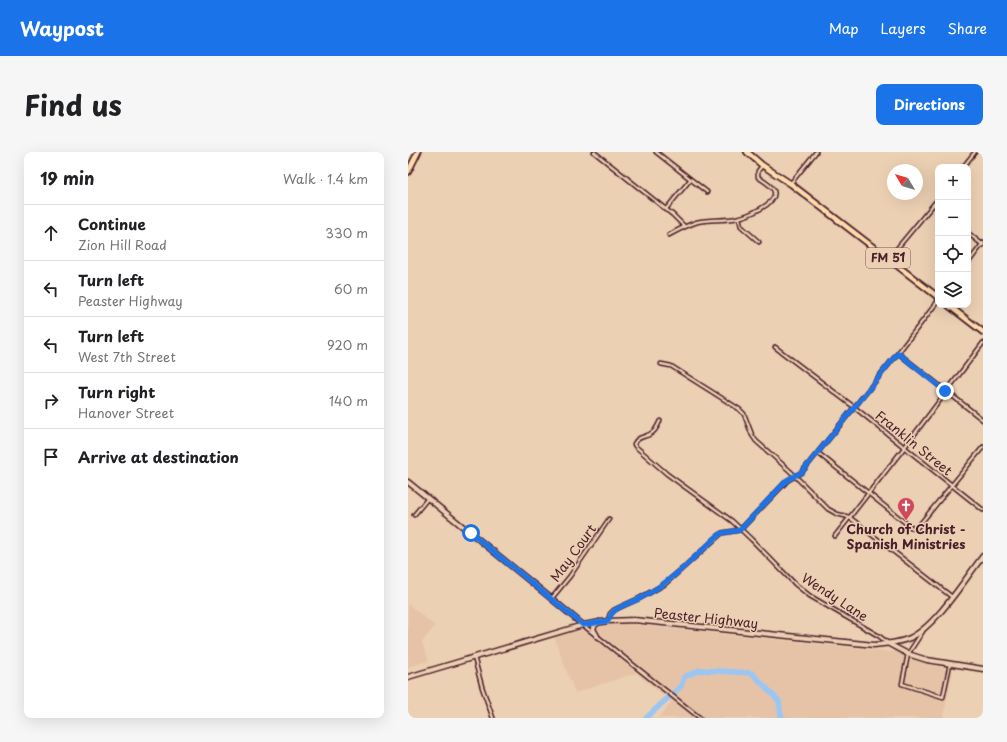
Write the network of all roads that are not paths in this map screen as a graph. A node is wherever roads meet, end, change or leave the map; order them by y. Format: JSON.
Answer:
{"nodes":[{"id":1,"x":418,"y":152,"type":"edge"},
{"id":2,"x":594,"y":152,"type":"edge"},
{"id":3,"x":656,"y":152,"type":"edge"},
{"id":4,"x":747,"y":152,"type":"edge"},
{"id":5,"x":816,"y":152,"type":"edge"},
{"id":6,"x":975,"y":152,"type":"edge"},
{"id":7,"x":965,"y":164,"type":"edge"},
{"id":8,"x":762,"y":165,"type":"junction"},
{"id":9,"x":408,"y":172,"type":"edge"},
{"id":10,"x":690,"y":180,"type":"junction"},
{"id":11,"x":791,"y":184,"type":"junction"},
{"id":12,"x":707,"y":192,"type":"dead end"},
{"id":13,"x":937,"y":200,"type":"edge"},
{"id":14,"x":934,"y":204,"type":"joint"},
{"id":15,"x":666,"y":210,"type":"junction"},
{"id":16,"x":739,"y":218,"type":"junction"},
{"id":17,"x":684,"y":226,"type":"junction"},
{"id":18,"x":669,"y":235,"type":"dead end"},
{"id":19,"x":971,"y":235,"type":"edge"},
{"id":20,"x":760,"y":242,"type":"dead end"},
{"id":21,"x":983,"y":244,"type":"edge"},
{"id":22,"x":889,"y":258,"type":"junction"},
{"id":23,"x":971,"y":259,"type":"edge"},
{"id":24,"x":935,"y":295,"type":"edge"},
{"id":25,"x":935,"y":305,"type":"edge"},
{"id":26,"x":952,"y":308,"type":"edge"},
{"id":27,"x":983,"y":332,"type":"edge"},
{"id":28,"x":983,"y":343,"type":"edge"},
{"id":29,"x":775,"y":347,"type":"dead end"},
{"id":30,"x":898,"y":353,"type":"junction"},
{"id":31,"x":661,"y":364,"type":"dead end"},
{"id":32,"x":945,"y":391,"type":"junction"},
{"id":33,"x":854,"y":407,"type":"junction"},
{"id":34,"x":983,"y":420,"type":"edge"},
{"id":35,"x":660,"y":421,"type":"dead end"},
{"id":36,"x":983,"y":447,"type":"edge"},
{"id":37,"x":904,"y":448,"type":"junction"},
{"id":38,"x":818,"y":453,"type":"junction"},
{"id":39,"x":795,"y":476,"type":"junction"},
{"id":40,"x":408,"y":482,"type":"edge"},
{"id":41,"x":952,"y":486,"type":"junction"},
{"id":42,"x":868,"y":493,"type":"junction"},
{"id":43,"x":428,"y":498,"type":"junction"},
{"id":44,"x":983,"y":510,"type":"edge"},
{"id":45,"x":414,"y":515,"type":"dead end"},
{"id":46,"x":849,"y":517,"type":"junction"},
{"id":47,"x":609,"y":519,"type":"dead end"},
{"id":48,"x":740,"y":530,"type":"junction"},
{"id":49,"x":835,"y":536,"type":"dead end"},
{"id":50,"x":983,"y":556,"type":"edge"},
{"id":51,"x":952,"y":597,"type":"junction"},
{"id":52,"x":552,"y":598,"type":"junction"},
{"id":53,"x":574,"y":617,"type":"junction"},
{"id":54,"x":608,"y":621,"type":"junction"},
{"id":55,"x":599,"y":622,"type":"junction"},
{"id":56,"x":583,"y":625,"type":"junction"},
{"id":57,"x":571,"y":629,"type":"junction"},
{"id":58,"x":923,"y":630,"type":"junction"},
{"id":59,"x":597,"y":636,"type":"junction"},
{"id":60,"x":889,"y":644,"type":"junction"},
{"id":61,"x":908,"y":654,"type":"junction"},
{"id":62,"x":474,"y":657,"type":"junction"},
{"id":63,"x":950,"y":664,"type":"junction"},
{"id":64,"x":983,"y":669,"type":"edge"},
{"id":65,"x":408,"y":677,"type":"edge"},
{"id":66,"x":493,"y":718,"type":"edge"},
{"id":67,"x":700,"y":718,"type":"edge"}],
"edges":[{"from":1,"to":9,"type":"main road"},
{"from":2,"to":15,"type":"street"},
{"from":3,"to":10,"type":"street"},
{"from":4,"to":8,"type":"main road","number":"FM 51"},
{"from":5,"to":11,"type":"street"},
{"from":6,"to":7,"type":"street"},
{"from":8,"to":11,"type":"main road","number":"FM 51"},
{"from":8,"to":16,"type":"street"},
{"from":10,"to":12,"type":"street"},
{"from":10,"to":15,"type":"street"},
{"from":11,"to":22,"type":"main road","number":"FM 51"},
{"from":13,"to":14,"type":"street"},
{"from":14,"to":22,"type":"street"},
{"from":15,"to":17,"type":"street"},
{"from":16,"to":17,"type":"street"},
{"from":16,"to":20,"type":"street"},
{"from":17,"to":18,"type":"street"},
{"from":19,"to":21,"type":"street"},
{"from":21,"to":23,"type":"street"},
{"from":22,"to":24,"type":"main road","number":"FM 51"},
{"from":25,"to":30,"type":"street"},
{"from":26,"to":27,"type":"main road"},
{"from":28,"to":32,"type":"street"},
{"from":29,"to":33,"type":"street","name":"Franklin Street"},
{"from":30,"to":32,"type":"street"},
{"from":30,"to":33,"type":"street"},
{"from":31,"to":39,"type":"street"},
{"from":32,"to":34,"type":"street"},
{"from":32,"to":37,"type":"street"},
{"from":33,"to":37,"type":"street","name":"Franklin Street"},
{"from":33,"to":38,"type":"street"},
{"from":35,"to":48,"type":"street","name":"Wendy Lane"},
{"from":36,"to":41,"type":"street"},
{"from":37,"to":41,"type":"street","name":"Franklin Street"},
{"from":37,"to":42,"type":"street"},
{"from":38,"to":39,"type":"street"},
{"from":38,"to":42,"type":"street"},
{"from":39,"to":46,"type":"street"},
{"from":39,"to":48,"type":"street"},
{"from":40,"to":43,"type":"main road"},
{"from":41,"to":42,"type":"street"},
{"from":41,"to":44,"type":"street","name":"Franklin Street"},
{"from":42,"to":46,"type":"street"},
{"from":43,"to":45,"type":"street"},
{"from":43,"to":52,"type":"main road"},
{"from":46,"to":49,"type":"street"},
{"from":46,"to":51,"type":"street"},
{"from":47,"to":52,"type":"street","name":"May Court"},
{"from":48,"to":54,"type":"street"},
{"from":48,"to":60,"type":"street","name":"Wendy Lane"},
{"from":50,"to":51,"type":"main road"},
{"from":51,"to":58,"type":"main road"},
{"from":52,"to":53,"type":"main road"},
{"from":53,"to":56,"type":"main road"},
{"from":53,"to":57,"type":"main road"},
{"from":54,"to":55,"type":"main road","name":"Peaster Highway"},
{"from":54,"to":60,"type":"main road","name":"Peaster Highway"},
{"from":55,"to":56,"type":"main road","name":"Peaster Highway"},
{"from":55,"to":59,"type":"main road"},
{"from":56,"to":57,"type":"main road","name":"Peaster Highway"},
{"from":56,"to":59,"type":"street"},
{"from":57,"to":62,"type":"main road","name":"Peaster Highway"},
{"from":58,"to":60,"type":"main road"},
{"from":58,"to":61,"type":"street"},
{"from":59,"to":67,"type":"street"},
{"from":60,"to":61,"type":"main road"},
{"from":61,"to":63,"type":"main road"},
{"from":61,"to":63,"type":"street"},
{"from":62,"to":65,"type":"main road","name":"Peaster Highway"},
{"from":62,"to":66,"type":"street"},
{"from":63,"to":64,"type":"main road"}]}
